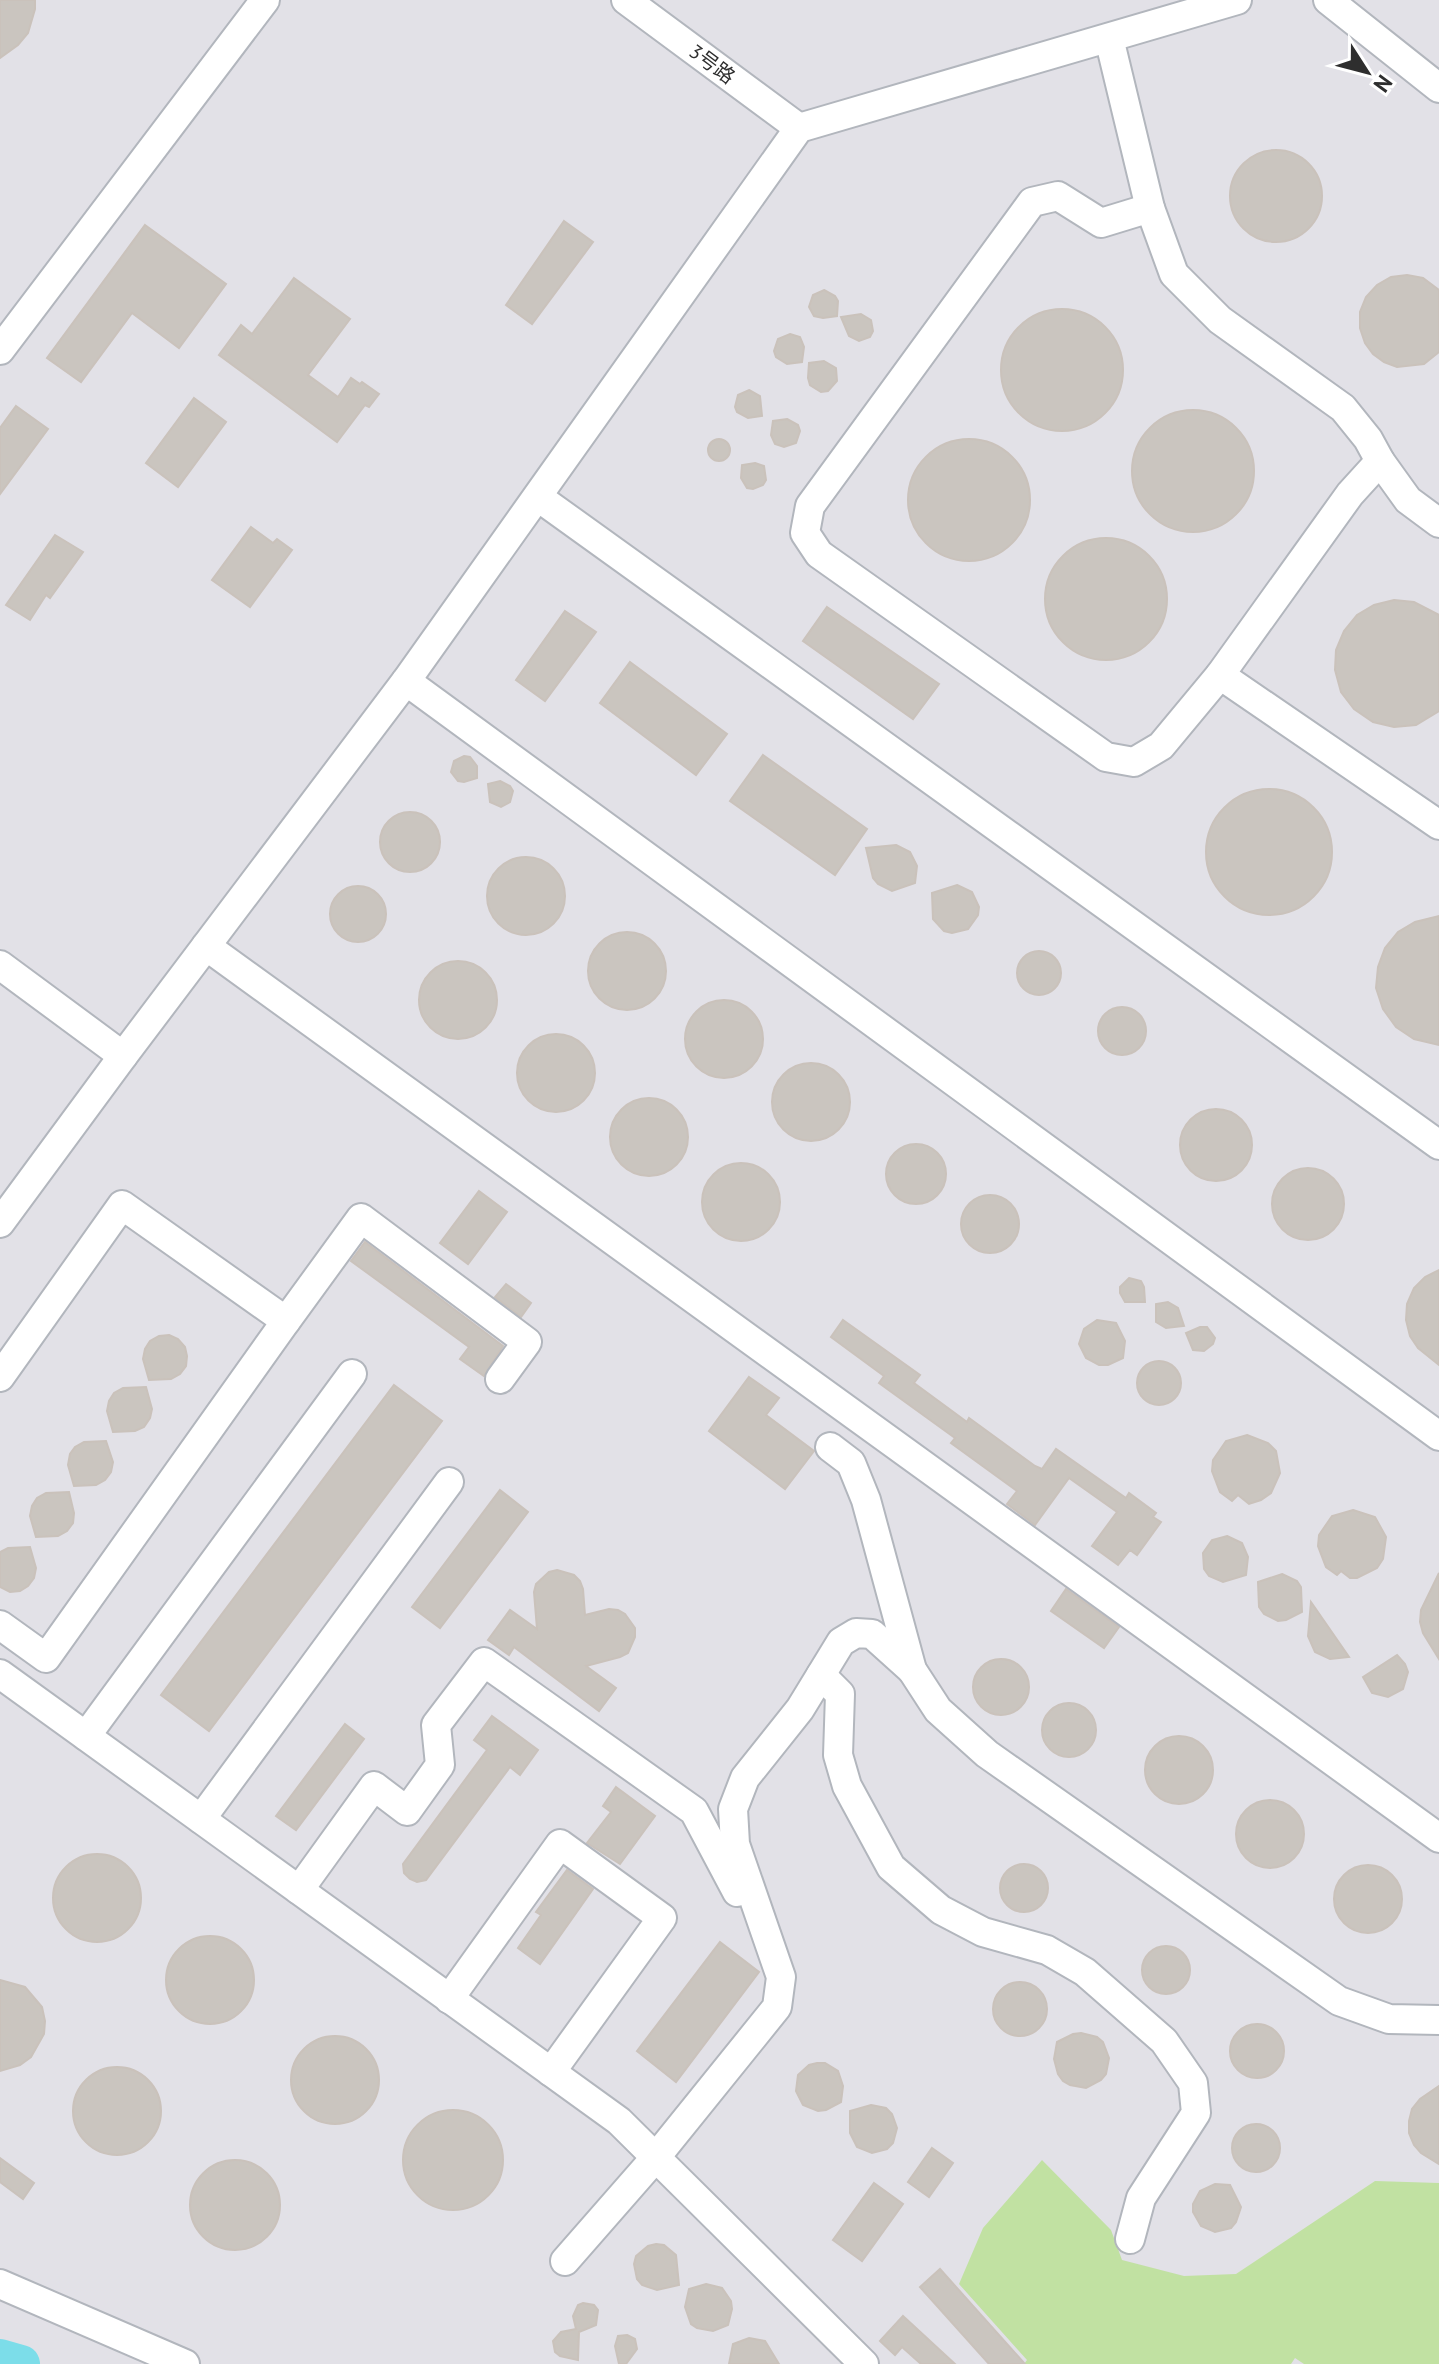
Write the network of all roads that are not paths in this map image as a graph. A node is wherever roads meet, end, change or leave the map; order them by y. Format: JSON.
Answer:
{"nodes":[{"id":1,"x":265,"y":0,"type":"edge"},
{"id":2,"x":626,"y":0,"type":"edge"},
{"id":3,"x":1237,"y":0,"type":"edge"},
{"id":4,"x":1328,"y":0,"type":"edge"},
{"id":5,"x":1109,"y":38,"type":"junction"},
{"id":6,"x":1439,"y":88,"type":"edge"},
{"id":7,"x":799,"y":128,"type":"junction"},
{"id":8,"x":1150,"y":208,"type":"junction"},
{"id":9,"x":0,"y":350,"type":"edge"},
{"id":10,"x":1380,"y":461,"type":"junction"},
{"id":11,"x":538,"y":497,"type":"junction"},
{"id":12,"x":1439,"y":523,"type":"edge"},
{"id":13,"x":1220,"y":675,"type":"junction"},
{"id":14,"x":406,"y":681,"type":"junction"},
{"id":15,"x":1439,"y":825,"type":"edge"},
{"id":16,"x":206,"y":946,"type":"junction"},
{"id":17,"x":0,"y":965,"type":"edge"},
{"id":18,"x":123,"y":1056,"type":"junction"},
{"id":19,"x":1439,"y":1145,"type":"edge"},
{"id":20,"x":0,"y":1223,"type":"edge"},
{"id":21,"x":286,"y":1321,"type":"junction"},
{"id":22,"x":352,"y":1374,"type":"dead end"},
{"id":23,"x":0,"y":1377,"type":"edge"},
{"id":24,"x":500,"y":1379,"type":"dead end"},
{"id":25,"x":1439,"y":1436,"type":"edge"},
{"id":26,"x":830,"y":1447,"type":"dead end"},
{"id":27,"x":449,"y":1482,"type":"dead end"},
{"id":28,"x":0,"y":1625,"type":"edge"},
{"id":29,"x":912,"y":1670,"type":"junction"},
{"id":30,"x":0,"y":1674,"type":"edge"},
{"id":31,"x":821,"y":1675,"type":"junction"},
{"id":32,"x":86,"y":1736,"type":"junction"},
{"id":33,"x":201,"y":1819,"type":"junction"},
{"id":34,"x":1439,"y":1838,"type":"edge"},
{"id":35,"x":299,"y":1890,"type":"junction"},
{"id":36,"x":781,"y":1977,"type":"junction"},
{"id":37,"x":449,"y":1999,"type":"junction"},
{"id":38,"x":1439,"y":2020,"type":"edge"},
{"id":39,"x":551,"y":2072,"type":"junction"},
{"id":40,"x":656,"y":2157,"type":"junction"},
{"id":41,"x":1130,"y":2239,"type":"dead end"},
{"id":42,"x":565,"y":2261,"type":"dead end"},
{"id":43,"x":0,"y":2284,"type":"edge"},
{"id":44,"x":185,"y":2364,"type":"edge"},
{"id":45,"x":864,"y":2364,"type":"edge"}],
"edges":[{"from":1,"to":9,"type":"street"},
{"from":2,"to":7,"type":"street","name":"3号路"},
{"from":3,"to":5,"type":"street"},
{"from":4,"to":6,"type":"street"},
{"from":5,"to":7,"type":"street"},
{"from":5,"to":8,"type":"street"},
{"from":7,"to":11,"type":"street"},
{"from":8,"to":10,"type":"street"},
{"from":8,"to":13,"type":"street"},
{"from":10,"to":12,"type":"street"},
{"from":10,"to":13,"type":"street"},
{"from":11,"to":14,"type":"street"},
{"from":11,"to":19,"type":"street"},
{"from":13,"to":15,"type":"street"},
{"from":14,"to":16,"type":"street"},
{"from":14,"to":25,"type":"street"},
{"from":16,"to":18,"type":"street"},
{"from":16,"to":34,"type":"street"},
{"from":17,"to":18,"type":"street"},
{"from":18,"to":20,"type":"street"},
{"from":21,"to":23,"type":"street"},
{"from":21,"to":24,"type":"street"},
{"from":21,"to":28,"type":"street"},
{"from":22,"to":32,"type":"street"},
{"from":26,"to":29,"type":"street"},
{"from":27,"to":33,"type":"street"},
{"from":29,"to":31,"type":"street"},
{"from":29,"to":38,"type":"street"},
{"from":30,"to":32,"type":"street"},
{"from":31,"to":36,"type":"street"},
{"from":31,"to":41,"type":"street"},
{"from":32,"to":33,"type":"street"},
{"from":33,"to":35,"type":"street"},
{"from":35,"to":36,"type":"street"},
{"from":35,"to":37,"type":"street"},
{"from":36,"to":40,"type":"street"},
{"from":37,"to":39,"type":"street"},
{"from":37,"to":39,"type":"street"},
{"from":39,"to":40,"type":"street"},
{"from":40,"to":42,"type":"street"},
{"from":40,"to":45,"type":"street"},
{"from":43,"to":44,"type":"street"}]}
